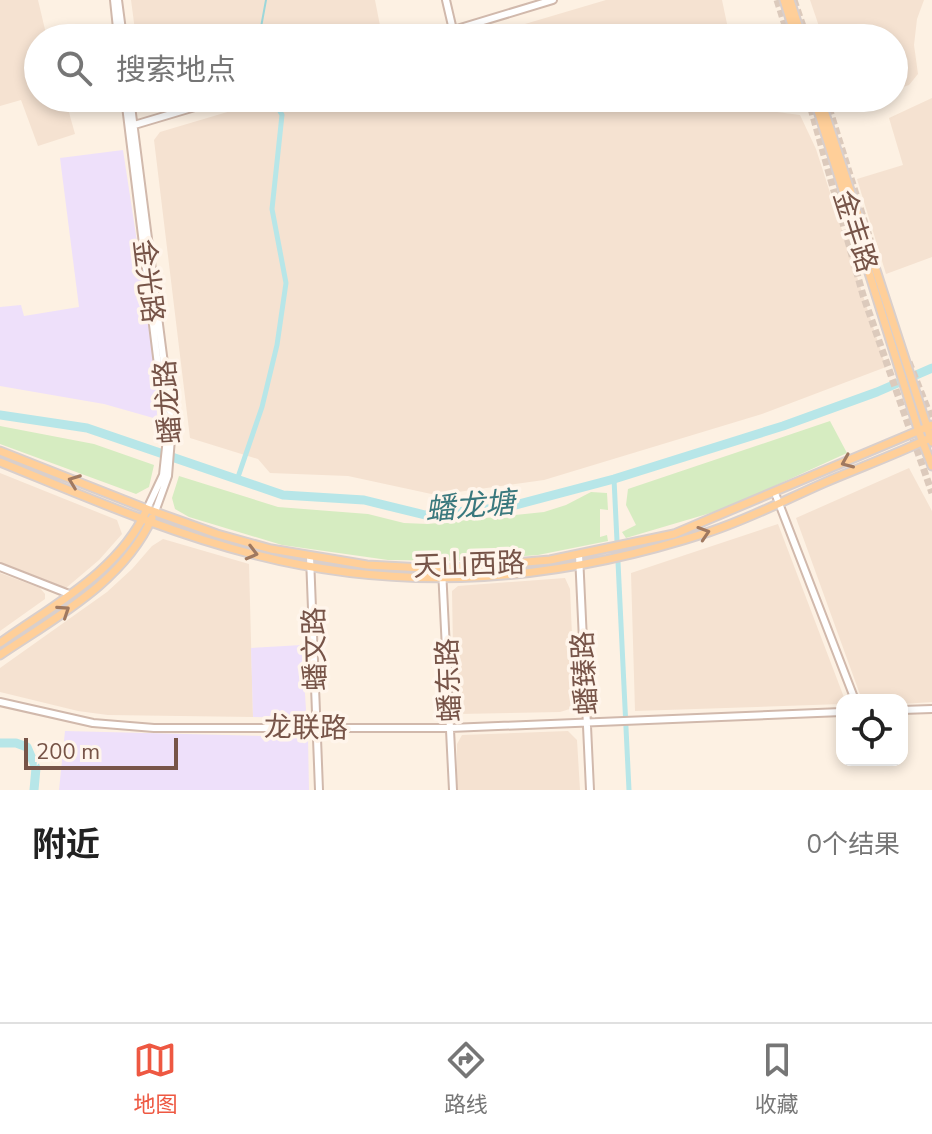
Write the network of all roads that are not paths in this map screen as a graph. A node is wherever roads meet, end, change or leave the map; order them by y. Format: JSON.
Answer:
{"nodes":[{"id":1,"x":116,"y":0,"type":"edge"},
{"id":2,"x":446,"y":0,"type":"edge"},
{"id":3,"x":553,"y":0,"type":"edge"},
{"id":4,"x":787,"y":0,"type":"edge"},
{"id":5,"x":119,"y":24,"type":"edge"},
{"id":6,"x":452,"y":24,"type":"edge"},
{"id":7,"x":473,"y":24,"type":"edge"},
{"id":8,"x":795,"y":24,"type":"edge"},
{"id":9,"x":130,"y":112,"type":"edge"},
{"id":10,"x":178,"y":112,"type":"edge"},
{"id":11,"x":819,"y":112,"type":"edge"},
{"id":12,"x":824,"y":112,"type":"edge"},
{"id":13,"x":131,"y":126,"type":"junction"},
{"id":14,"x":903,"y":364,"type":"junction"},
{"id":15,"x":913,"y":396,"type":"junction"},
{"id":16,"x":930,"y":426,"type":"edge"},
{"id":17,"x":919,"y":432,"type":"junction"},
{"id":18,"x":929,"y":440,"type":"edge"},
{"id":19,"x":0,"y":451,"type":"edge"},
{"id":20,"x":0,"y":462,"type":"edge"},
{"id":21,"x":932,"y":466,"type":"edge"},
{"id":22,"x":775,"y":493,"type":"junction"},
{"id":23,"x":779,"y":504,"type":"junction"},
{"id":24,"x":151,"y":511,"type":"junction"},
{"id":25,"x":146,"y":520,"type":"junction"},
{"id":26,"x":579,"y":555,"type":"junction"},
{"id":27,"x":310,"y":557,"type":"junction"},
{"id":28,"x":579,"y":566,"type":"junction"},
{"id":29,"x":0,"y":567,"type":"edge"},
{"id":30,"x":312,"y":567,"type":"junction"},
{"id":31,"x":442,"y":569,"type":"junction"},
{"id":32,"x":444,"y":580,"type":"junction"},
{"id":33,"x":69,"y":594,"type":"junction"},
{"id":34,"x":0,"y":643,"type":"edge"},
{"id":35,"x":0,"y":655,"type":"edge"},
{"id":36,"x":853,"y":694,"type":"edge"},
{"id":37,"x":0,"y":702,"type":"edge"},
{"id":38,"x":932,"y":709,"type":"edge"},
{"id":39,"x":908,"y":710,"type":"edge"},
{"id":40,"x":836,"y":712,"type":"edge"},
{"id":41,"x":586,"y":722,"type":"junction"},
{"id":42,"x":315,"y":727,"type":"junction"},
{"id":43,"x":450,"y":728,"type":"junction"},
{"id":44,"x":319,"y":790,"type":"edge"},
{"id":45,"x":453,"y":790,"type":"edge"},
{"id":46,"x":590,"y":790,"type":"edge"}],
"edges":[{"from":1,"to":5,"type":"street"},
{"from":2,"to":6,"type":"street"},
{"from":3,"to":7,"type":"street"},
{"from":4,"to":8,"type":"main road"},
{"from":9,"to":13,"type":"street"},
{"from":10,"to":13,"type":"street"},
{"from":11,"to":14,"type":"main road","name":"金丰路"},
{"from":12,"to":14,"type":"main road"},
{"from":13,"to":24,"type":"street","name":"蟠龙路"},
{"from":14,"to":15,"type":"main road"},
{"from":15,"to":16,"type":"main road"},
{"from":15,"to":17,"type":"main road"},
{"from":16,"to":17,"type":"main road","name":"天山西路"},
{"from":16,"to":18,"type":"main road"},
{"from":17,"to":18,"type":"main road"},
{"from":17,"to":22,"type":"main road","name":"天山西路","one_way":true},
{"from":18,"to":21,"type":"main road"},
{"from":18,"to":23,"type":"main road","name":"天山西路"},
{"from":24,"to":19,"type":"main road","name":"天山西路","one_way":true},
{"from":20,"to":25,"type":"main road","name":"天山西路"},
{"from":22,"to":23,"type":"street"},
{"from":22,"to":26,"type":"main road","name":"天山西路"},
{"from":28,"to":23,"type":"main road","name":"天山西路","one_way":true},
{"from":23,"to":36,"type":"street"},
{"from":24,"to":25,"type":"main road","name":"蟠龙路"},
{"from":24,"to":27,"type":"main road","name":"天山西路"},
{"from":25,"to":30,"type":"main road","name":"天山西路","one_way":true},
{"from":25,"to":33,"type":"main road","name":"蟠龙路"},
{"from":35,"to":25,"type":"main road","name":"蟠龙路","one_way":true},
{"from":26,"to":28,"type":"street","name":"蟠臻路"},
{"from":26,"to":31,"type":"main road","name":"天山西路"},
{"from":27,"to":30,"type":"street","name":"蟠文路"},
{"from":27,"to":31,"type":"main road","name":"天山西路"},
{"from":28,"to":32,"type":"main road","name":"天山西路"},
{"from":28,"to":41,"type":"street","name":"蟠臻路"},
{"from":29,"to":33,"type":"street"},
{"from":30,"to":32,"type":"main road","name":"天山西路"},
{"from":30,"to":42,"type":"street","name":"蟠文路"},
{"from":31,"to":32,"type":"street","name":"蟠东路"},
{"from":32,"to":43,"type":"street","name":"蟠东路"},
{"from":33,"to":34,"type":"main road","name":"蟠龙路"},
{"from":37,"to":42,"type":"street","name":"龙联路"},
{"from":38,"to":39,"type":"street"},
{"from":40,"to":41,"type":"street","name":"龙联路"},
{"from":41,"to":43,"type":"street","name":"龙联路"},
{"from":41,"to":46,"type":"street","name":"蟠臻路"},
{"from":42,"to":43,"type":"street","name":"龙联路"},
{"from":42,"to":44,"type":"street","name":"蟠文路"},
{"from":43,"to":45,"type":"street","name":"蟠东路"}]}
